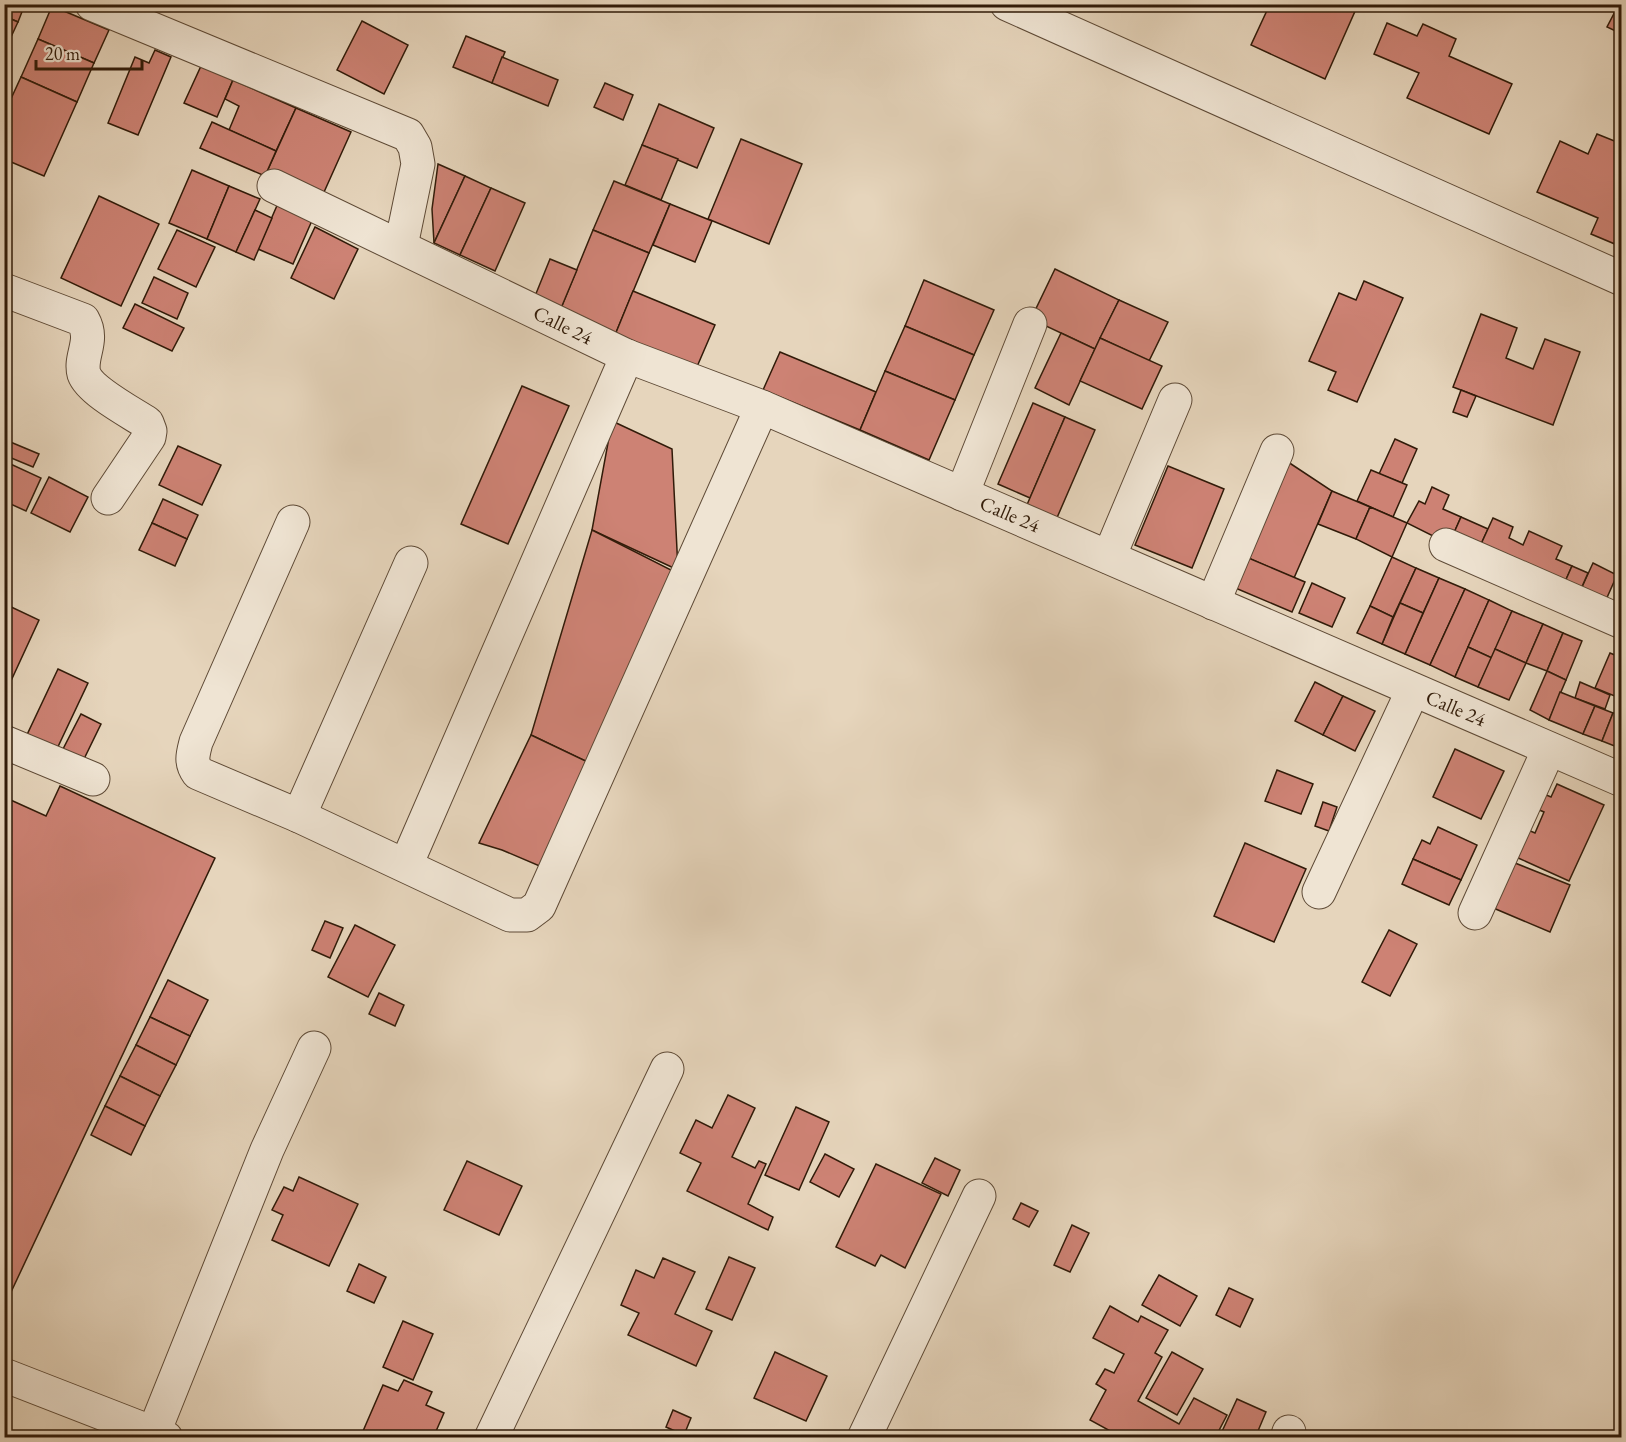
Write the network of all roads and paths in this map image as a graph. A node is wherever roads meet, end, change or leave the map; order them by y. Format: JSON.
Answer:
{"nodes":[{"id":1,"x":92,"y":4,"type":"edge"},
{"id":2,"x":1007,"y":4,"type":"edge"},
{"id":3,"x":274,"y":186,"type":"dead end"},
{"id":4,"x":401,"y":246,"type":"junction"},
{"id":5,"x":1622,"y":279,"type":"edge"},
{"id":6,"x":4,"y":290,"type":"edge"},
{"id":7,"x":1030,"y":324,"type":"dead end"},
{"id":8,"x":627,"y":356,"type":"junction"},
{"id":9,"x":1175,"y":400,"type":"dead end"},
{"id":10,"x":762,"y":407,"type":"junction"},
{"id":11,"x":1277,"y":452,"type":"dead end"},
{"id":12,"x":962,"y":494,"type":"junction"},
{"id":13,"x":108,"y":498,"type":"dead end"},
{"id":14,"x":293,"y":522,"type":"dead end"},
{"id":15,"x":1446,"y":545,"type":"dead end"},
{"id":16,"x":1109,"y":557,"type":"junction"},
{"id":17,"x":411,"y":563,"type":"dead end"},
{"id":18,"x":1213,"y":603,"type":"junction"},
{"id":19,"x":1622,"y":622,"type":"edge"},
{"id":20,"x":1413,"y":690,"type":"junction"},
{"id":21,"x":4,"y":742,"type":"edge"},
{"id":22,"x":1549,"y":749,"type":"junction"},
{"id":23,"x":93,"y":779,"type":"dead end"},
{"id":24,"x":1622,"y":780,"type":"edge"},
{"id":25,"x":299,"y":816,"type":"junction"},
{"id":26,"x":406,"y":866,"type":"junction"},
{"id":27,"x":1319,"y":892,"type":"dead end"},
{"id":28,"x":1475,"y":913,"type":"dead end"},
{"id":29,"x":314,"y":1048,"type":"dead end"},
{"id":30,"x":667,"y":1070,"type":"dead end"},
{"id":31,"x":979,"y":1196,"type":"dead end"},
{"id":32,"x":4,"y":1375,"type":"edge"},
{"id":33,"x":160,"y":1435,"type":"edge"},
{"id":34,"x":490,"y":1437,"type":"edge"},
{"id":35,"x":864,"y":1437,"type":"edge"}],
"edges":[{"from":1,"to":4,"type":"street"},
{"from":2,"to":5,"type":"street"},
{"from":3,"to":4,"type":"street","name":"Calle 24"},
{"from":4,"to":8,"type":"street","name":"Calle 24"},
{"from":6,"to":13,"type":"street"},
{"from":7,"to":12,"type":"street"},
{"from":8,"to":10,"type":"street","name":"Calle 24"},
{"from":8,"to":26,"type":"street"},
{"from":9,"to":16,"type":"street"},
{"from":10,"to":12,"type":"street","name":"Calle 24"},
{"from":10,"to":26,"type":"street"},
{"from":11,"to":18,"type":"street"},
{"from":12,"to":16,"type":"street","name":"Calle 24"},
{"from":14,"to":25,"type":"street"},
{"from":15,"to":19,"type":"street"},
{"from":16,"to":18,"type":"street","name":"Calle 24"},
{"from":17,"to":25,"type":"street"},
{"from":18,"to":20,"type":"street","name":"Calle 24"},
{"from":20,"to":22,"type":"street","name":"Calle 24"},
{"from":20,"to":27,"type":"street"},
{"from":21,"to":23,"type":"street"},
{"from":22,"to":24,"type":"street","name":"Calle 24"},
{"from":22,"to":28,"type":"street"},
{"from":25,"to":26,"type":"street"},
{"from":29,"to":33,"type":"street"},
{"from":30,"to":34,"type":"street"},
{"from":31,"to":35,"type":"street"},
{"from":32,"to":33,"type":"street"}]}
